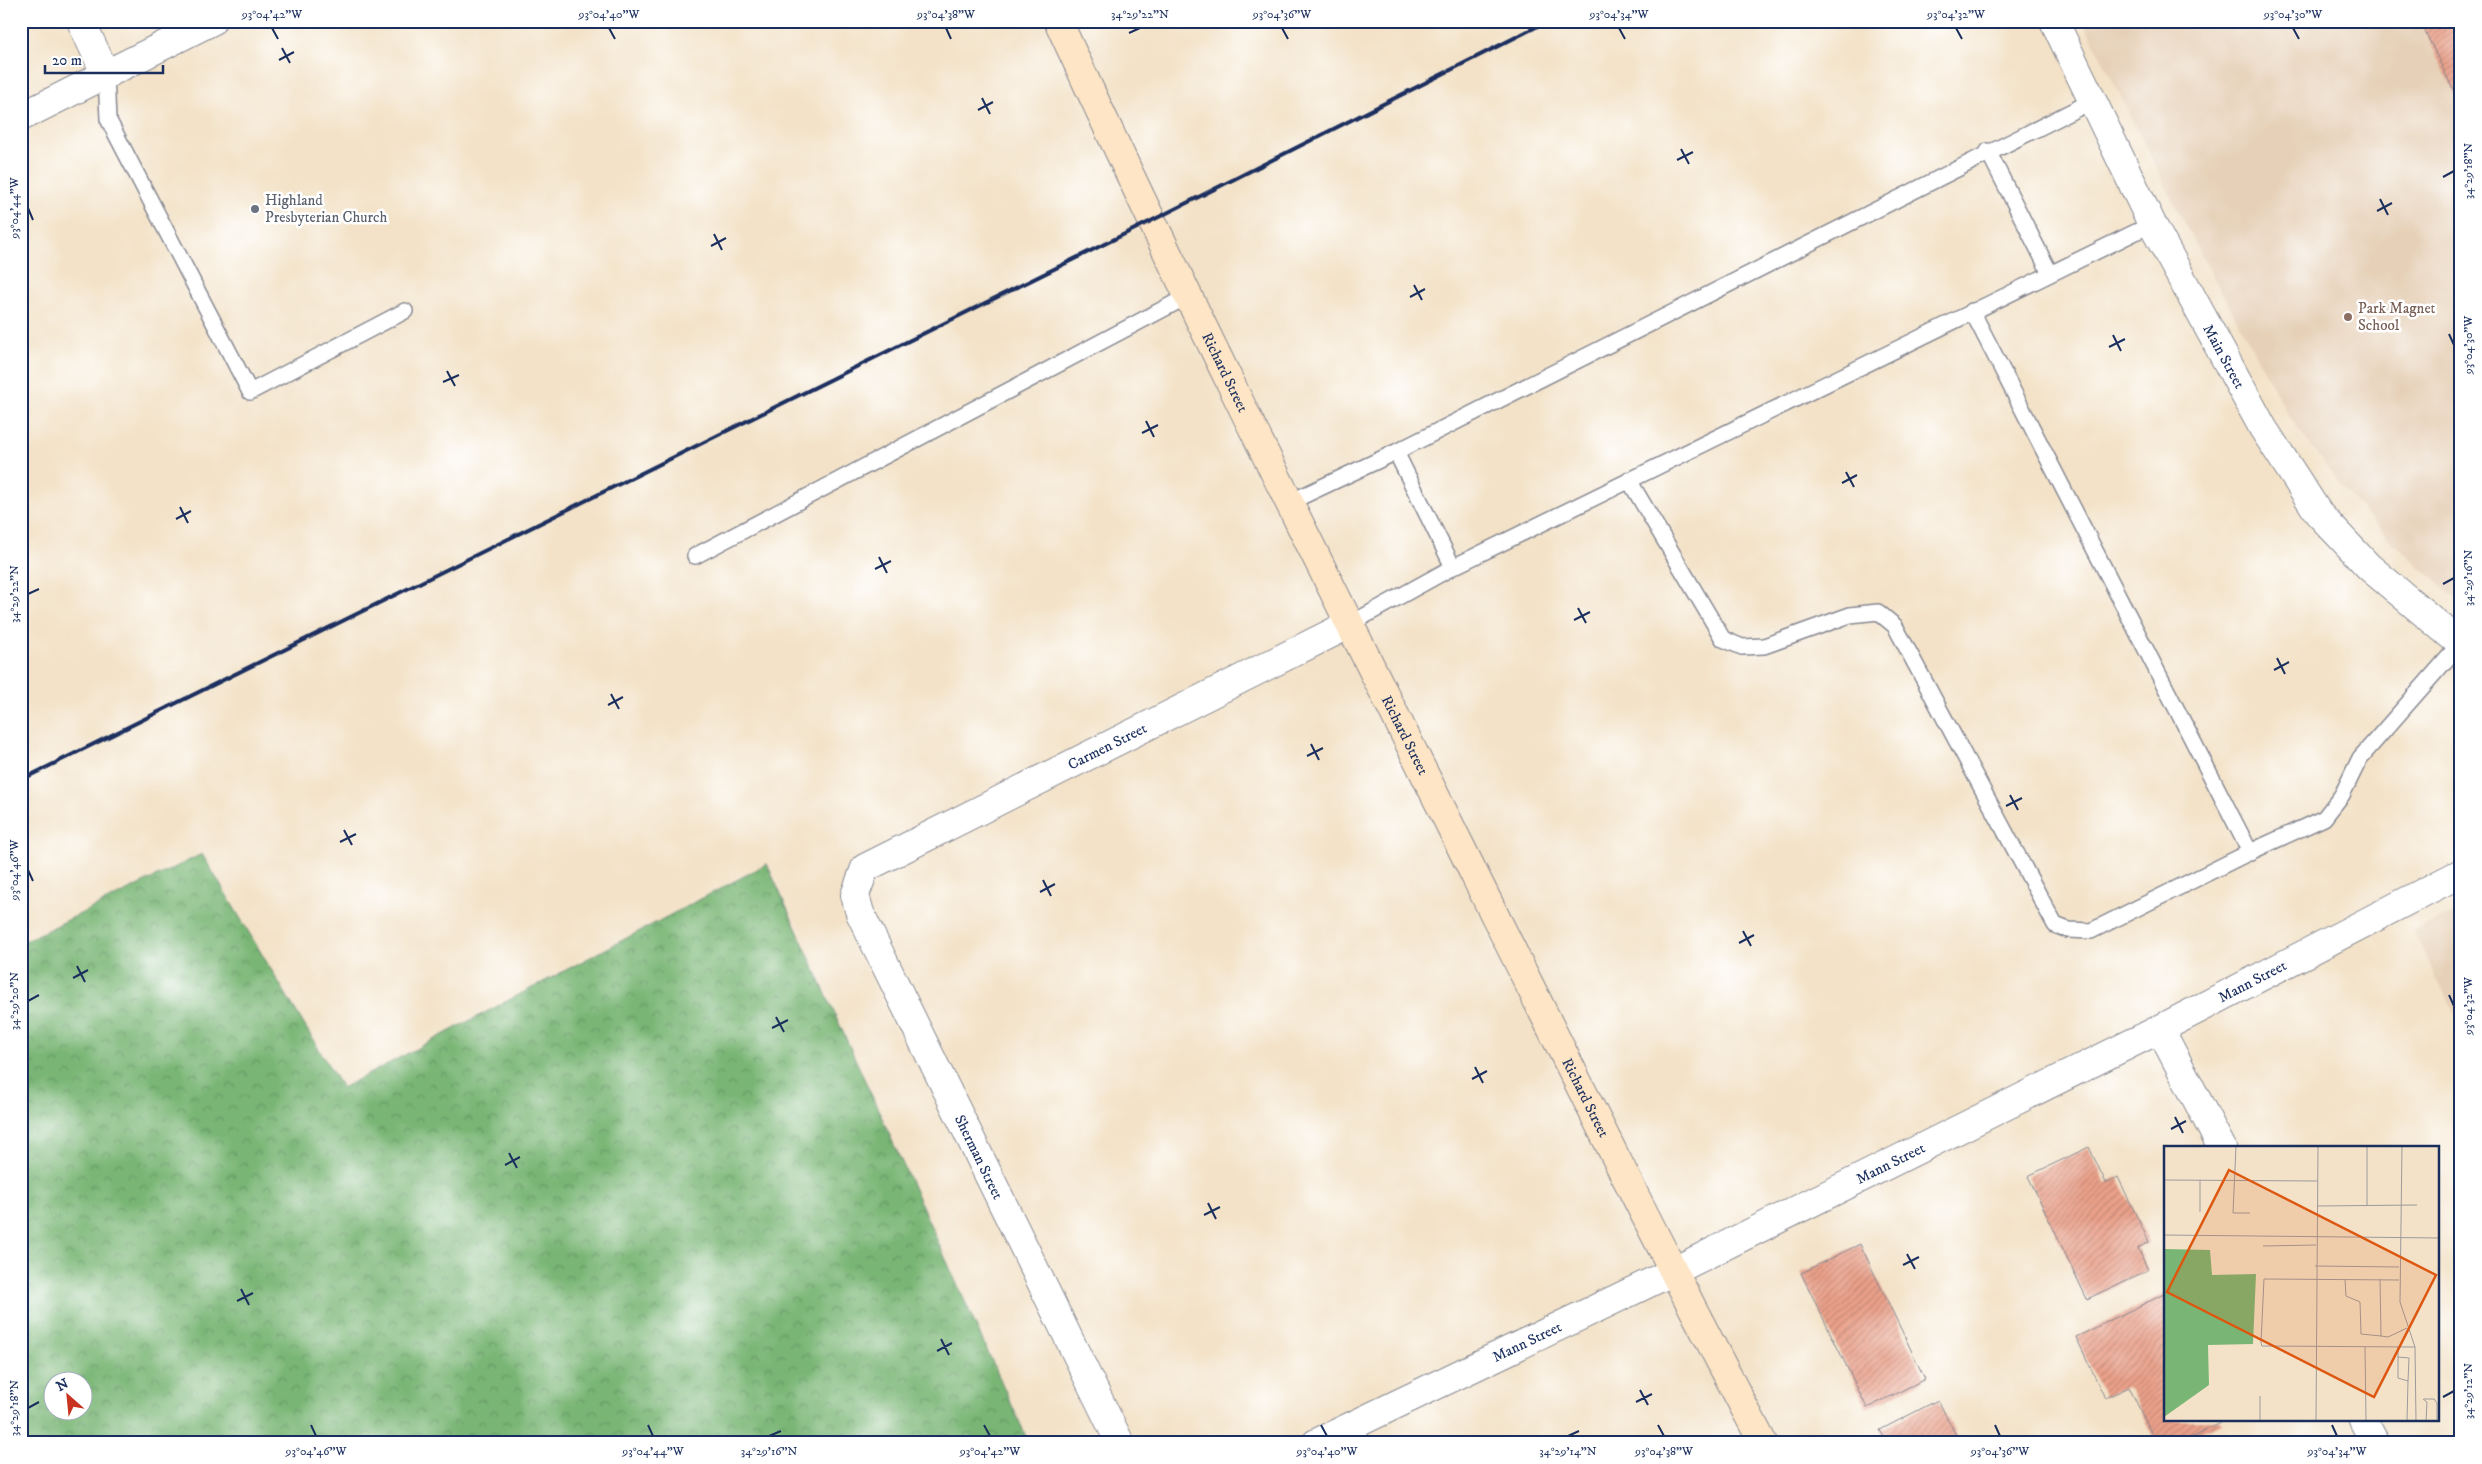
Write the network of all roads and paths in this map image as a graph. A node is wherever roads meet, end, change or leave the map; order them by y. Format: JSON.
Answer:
{"nodes":[{"id":1,"x":81,"y":21,"type":"edge"},
{"id":2,"x":212,"y":21,"type":"edge"},
{"id":3,"x":1058,"y":21,"type":"edge"},
{"id":4,"x":2054,"y":21,"type":"edge"},
{"id":5,"x":106,"y":75,"type":"junction"},
{"id":6,"x":2092,"y":101,"type":"junction"},
{"id":7,"x":21,"y":117,"type":"edge"},
{"id":8,"x":1988,"y":151,"type":"junction"},
{"id":9,"x":2152,"y":224,"type":"junction"},
{"id":10,"x":2050,"y":273,"type":"junction"},
{"id":11,"x":1188,"y":296,"type":"junction"},
{"id":12,"x":1972,"y":311,"type":"junction"},
{"id":13,"x":405,"y":312,"type":"dead end"},
{"id":14,"x":1396,"y":452,"type":"junction"},
{"id":15,"x":1629,"y":480,"type":"junction"},
{"id":16,"x":1290,"y":502,"type":"junction"},
{"id":17,"x":695,"y":556,"type":"dead end"},
{"id":18,"x":1453,"y":567,"type":"junction"},
{"id":19,"x":1350,"y":624,"type":"junction"},
{"id":20,"x":2461,"y":643,"type":"edge"},
{"id":21,"x":2250,"y":852,"type":"junction"},
{"id":22,"x":865,"y":868,"type":"joint"},
{"id":23,"x":2461,"y":873,"type":"edge"},
{"id":24,"x":2160,"y":1029,"type":"junction"},
{"id":25,"x":2221,"y":1146,"type":"edge"},
{"id":26,"x":1672,"y":1272,"type":"junction"},
{"id":27,"x":2364,"y":1422,"type":"edge"},
{"id":28,"x":1120,"y":1443,"type":"edge"},
{"id":29,"x":1316,"y":1443,"type":"edge"},
{"id":30,"x":1763,"y":1443,"type":"edge"},
{"id":31,"x":2375,"y":1443,"type":"edge"}],
"edges":[{"from":1,"to":5,"type":"street"},
{"from":2,"to":5,"type":"street"},
{"from":3,"to":11,"type":"street","name":"Richard Street"},
{"from":4,"to":6,"type":"street","name":"Main Street"},
{"from":5,"to":7,"type":"street"},
{"from":5,"to":13,"type":"lane"},
{"from":6,"to":8,"type":"lane"},
{"from":6,"to":9,"type":"street","name":"Main Street"},
{"from":8,"to":10,"type":"lane"},
{"from":8,"to":14,"type":"lane"},
{"from":9,"to":10,"type":"lane"},
{"from":9,"to":20,"type":"street","name":"Main Street"},
{"from":10,"to":12,"type":"lane"},
{"from":11,"to":16,"type":"street","name":"Richard Street"},
{"from":11,"to":17,"type":"lane"},
{"from":12,"to":15,"type":"lane"},
{"from":12,"to":21,"type":"lane"},
{"from":14,"to":16,"type":"lane"},
{"from":14,"to":18,"type":"lane"},
{"from":15,"to":18,"type":"lane"},
{"from":15,"to":21,"type":"lane"},
{"from":16,"to":19,"type":"street","name":"Richard Street"},
{"from":18,"to":19,"type":"lane"},
{"from":19,"to":22,"type":"street","name":"Carmen Street"},
{"from":19,"to":26,"type":"street","name":"Richard Street"},
{"from":20,"to":21,"type":"lane"},
{"from":22,"to":28,"type":"street","name":"Sherman Street"},
{"from":23,"to":24,"type":"street","name":"Mann Street"},
{"from":24,"to":25,"type":"street"},
{"from":24,"to":26,"type":"street","name":"Mann Street"},
{"from":26,"to":29,"type":"street","name":"Mann Street"},
{"from":26,"to":30,"type":"street","name":"Richard Street"},
{"from":27,"to":31,"type":"street"}]}
